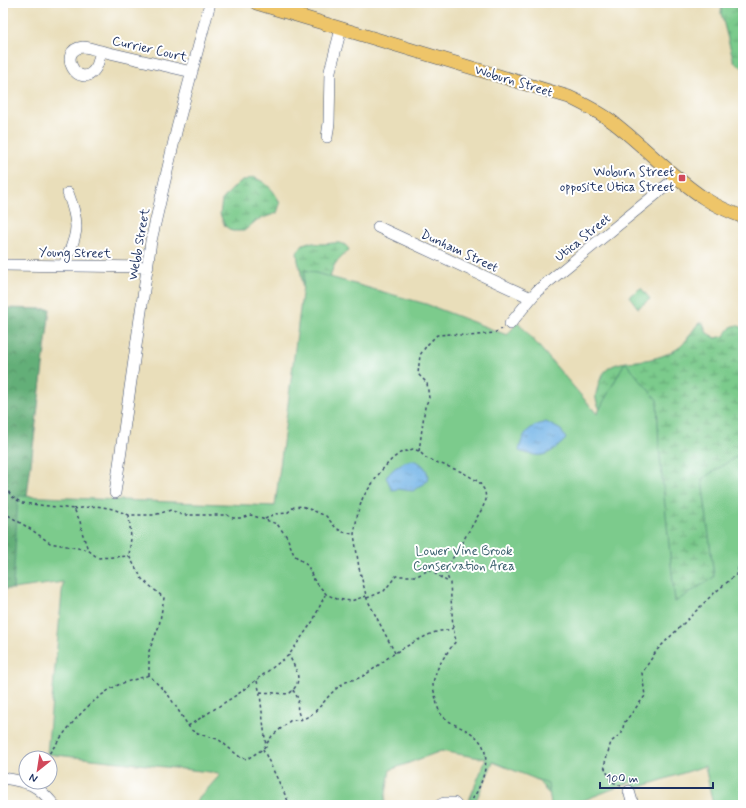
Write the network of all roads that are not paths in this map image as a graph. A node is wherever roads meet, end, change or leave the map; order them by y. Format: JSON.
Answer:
{"nodes":[{"id":1,"x":210,"y":3,"type":"edge"},
{"id":2,"x":256,"y":3,"type":"edge"},
{"id":3,"x":341,"y":29,"type":"junction"},
{"id":4,"x":101,"y":51,"type":"dead end"},
{"id":5,"x":192,"y":72,"type":"junction"},
{"id":6,"x":327,"y":138,"type":"dead end"},
{"id":7,"x":677,"y":177,"type":"junction"},
{"id":8,"x":68,"y":193,"type":"dead end"},
{"id":9,"x":743,"y":217,"type":"edge"},
{"id":10,"x":378,"y":227,"type":"dead end"},
{"id":11,"x":3,"y":266,"type":"edge"},
{"id":12,"x":64,"y":266,"type":"junction"},
{"id":13,"x":148,"y":267,"type":"junction"},
{"id":14,"x":531,"y":298,"type":"junction"},
{"id":15,"x":510,"y":324,"type":"road end"},
{"id":16,"x":115,"y":493,"type":"dead end"},
{"id":17,"x":3,"y":778,"type":"edge"},
{"id":18,"x":629,"y":791,"type":"road end"},
{"id":19,"x":54,"y":805,"type":"edge"},
{"id":20,"x":440,"y":805,"type":"edge"},
{"id":21,"x":456,"y":805,"type":"edge"},
{"id":22,"x":633,"y":805,"type":"edge"}],
"edges":[{"from":1,"to":5,"type":"street","name":"Webb Street"},
{"from":2,"to":3,"type":"main road","name":"Woburn Street"},
{"from":3,"to":6,"type":"street"},
{"from":3,"to":7,"type":"main road","name":"Woburn Street"},
{"from":4,"to":5,"type":"street","name":"Currier Court"},
{"from":5,"to":13,"type":"street","name":"Webb Street"},
{"from":7,"to":9,"type":"main road","name":"Woburn Street"},
{"from":7,"to":14,"type":"street","name":"Utica Street"},
{"from":8,"to":12,"type":"street"},
{"from":10,"to":14,"type":"street","name":"Dunham Street"},
{"from":11,"to":12,"type":"street","name":"Young Street"},
{"from":12,"to":13,"type":"street","name":"Young Street"},
{"from":13,"to":16,"type":"street","name":"Webb Street"},
{"from":14,"to":15,"type":"street","name":"Utica Street"},
{"from":17,"to":19,"type":"street"},
{"from":18,"to":22,"type":"street"},
{"from":20,"to":21,"type":"street"}]}
